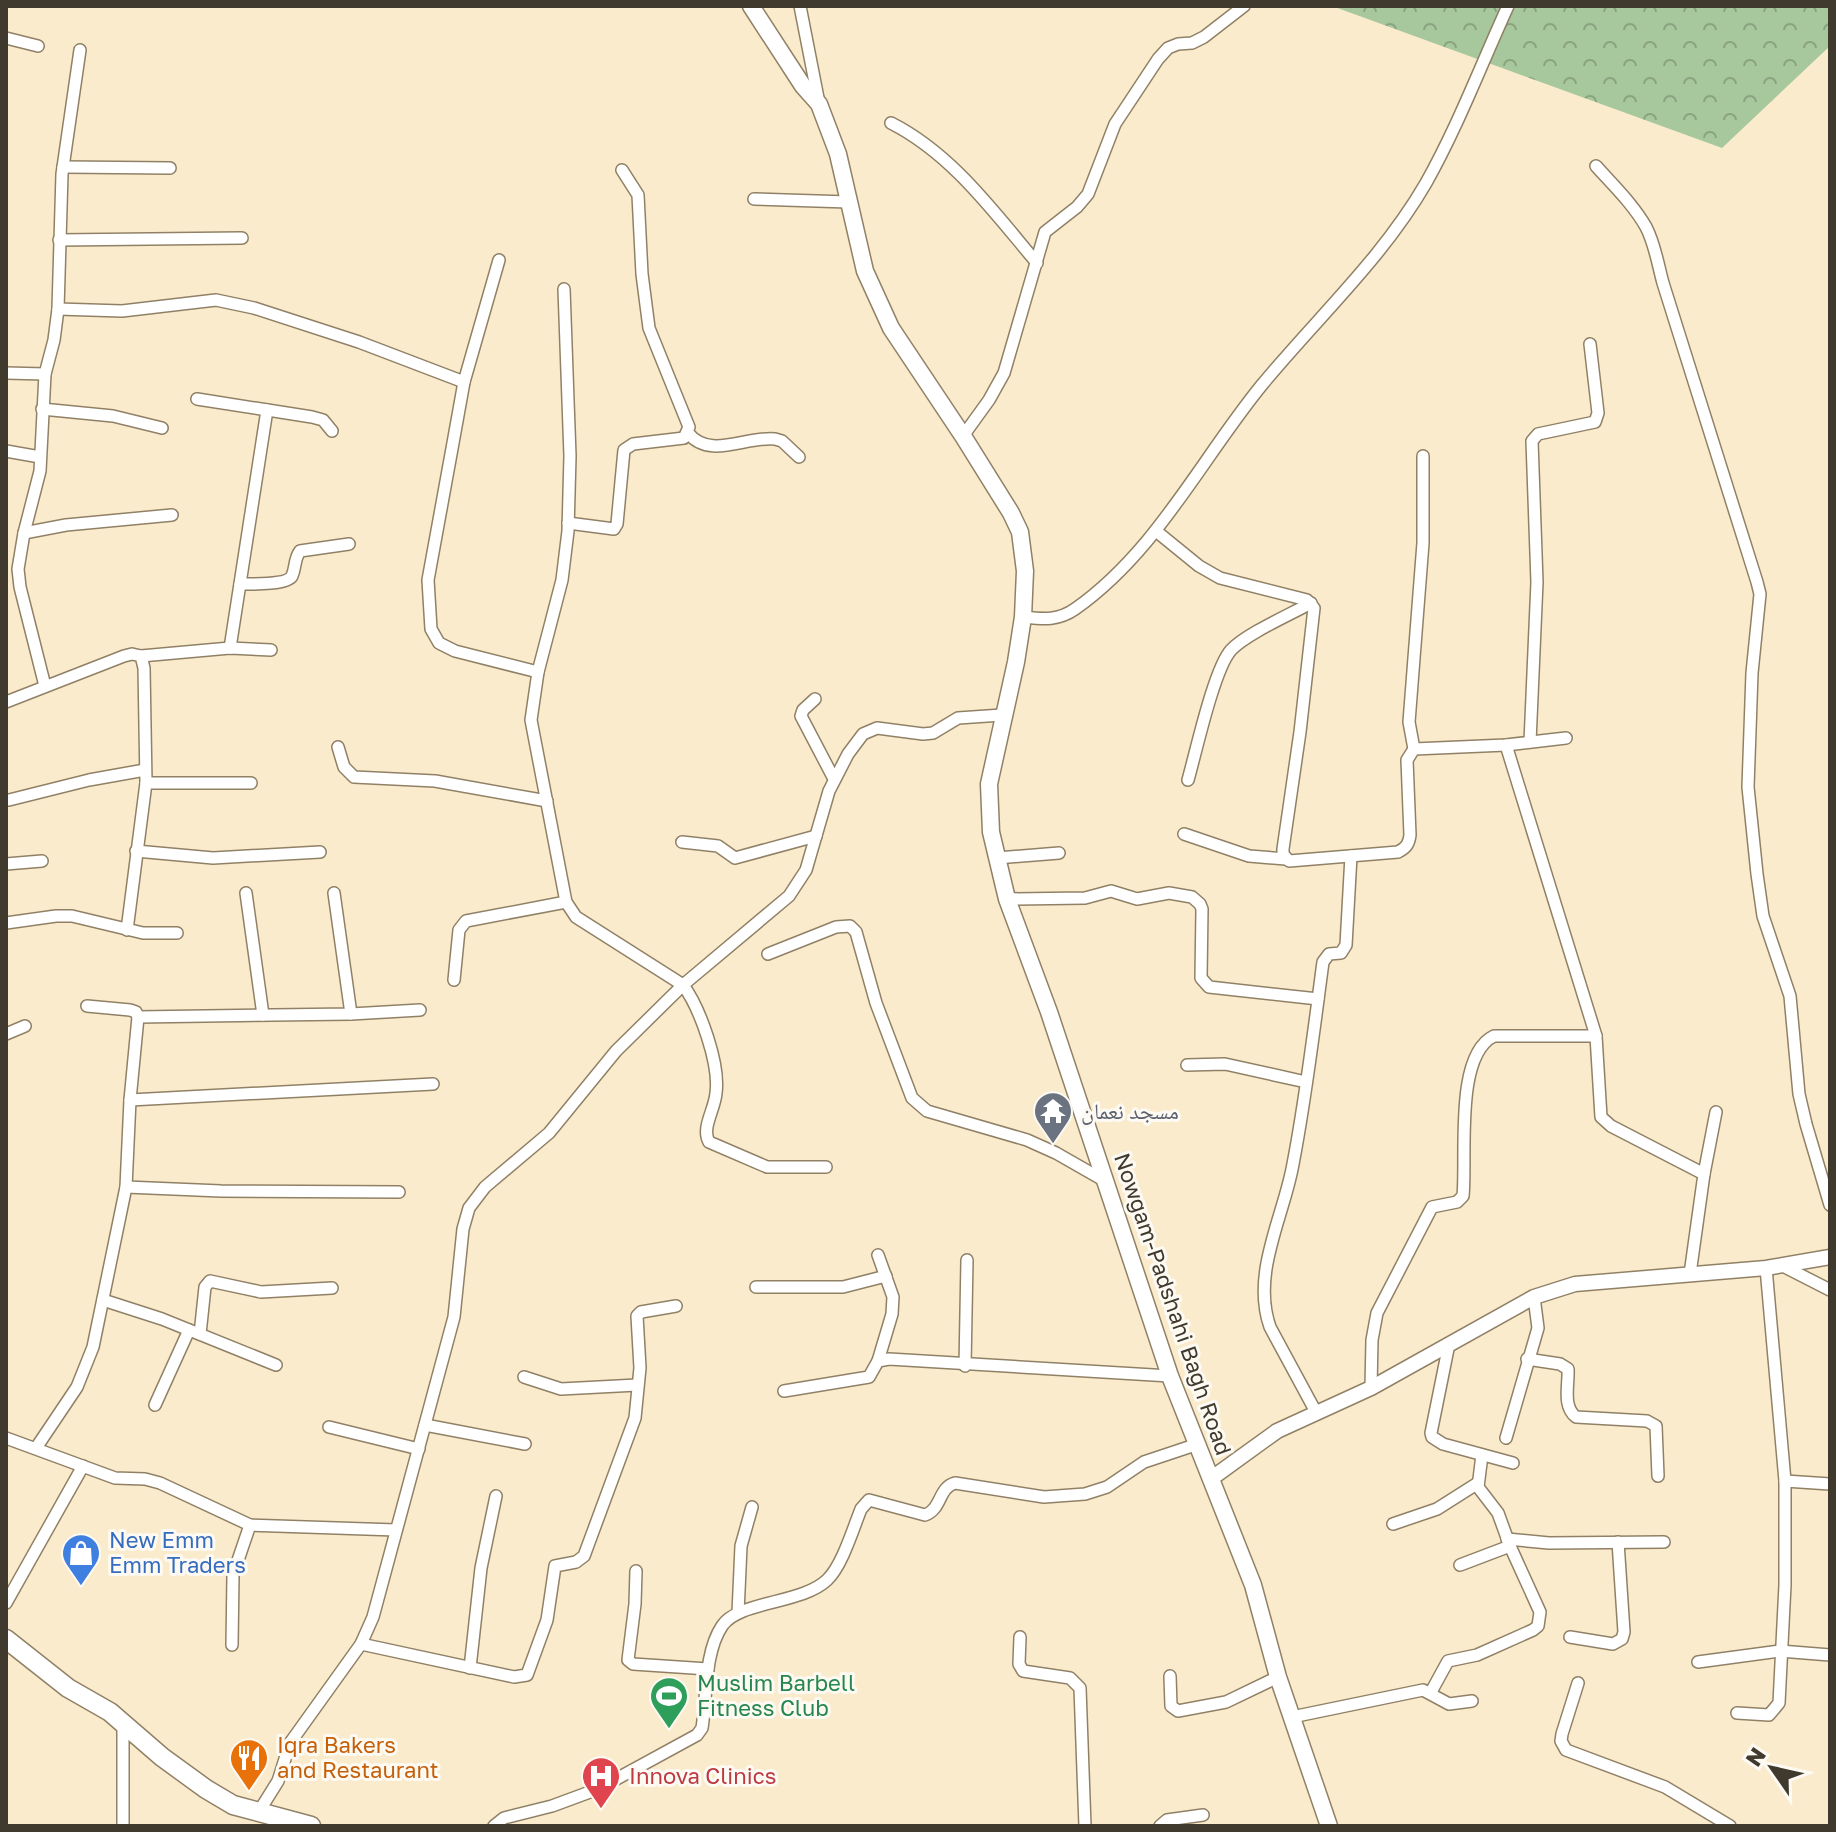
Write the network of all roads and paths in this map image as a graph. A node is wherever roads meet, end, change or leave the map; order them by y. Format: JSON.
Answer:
{"nodes":[{"id":1,"x":751,"y":6,"type":"edge"},
{"id":2,"x":800,"y":6,"type":"edge"},
{"id":3,"x":1244,"y":6,"type":"edge"},
{"id":4,"x":1508,"y":6,"type":"edge"},
{"id":5,"x":6,"y":38,"type":"edge"},
{"id":6,"x":38,"y":46,"type":"dead end"},
{"id":7,"x":80,"y":50,"type":"dead end"},
{"id":8,"x":819,"y":104,"type":"junction"},
{"id":9,"x":891,"y":123,"type":"dead end"},
{"id":10,"x":1596,"y":166,"type":"dead end"},
{"id":11,"x":63,"y":167,"type":"junction"},
{"id":12,"x":170,"y":168,"type":"dead end"},
{"id":13,"x":622,"y":170,"type":"dead end"},
{"id":14,"x":754,"y":199,"type":"dead end"},
{"id":15,"x":848,"y":202,"type":"junction"},
{"id":16,"x":242,"y":238,"type":"dead end"},
{"id":17,"x":59,"y":240,"type":"junction"},
{"id":18,"x":499,"y":260,"type":"dead end"},
{"id":19,"x":1037,"y":263,"type":"junction"},
{"id":20,"x":564,"y":289,"type":"dead end"},
{"id":21,"x":58,"y":309,"type":"junction"},
{"id":22,"x":1590,"y":344,"type":"dead end"},
{"id":23,"x":6,"y":373,"type":"edge"},
{"id":24,"x":45,"y":374,"type":"junction"},
{"id":25,"x":464,"y":382,"type":"junction"},
{"id":26,"x":197,"y":399,"type":"dead end"},
{"id":27,"x":42,"y":409,"type":"junction"},
{"id":28,"x":267,"y":410,"type":"junction"},
{"id":29,"x":162,"y":428,"type":"dead end"},
{"id":30,"x":332,"y":431,"type":"dead end"},
{"id":31,"x":688,"y":433,"type":"junction"},
{"id":32,"x":963,"y":436,"type":"junction"},
{"id":33,"x":6,"y":451,"type":"edge"},
{"id":34,"x":1423,"y":456,"type":"dead end"},
{"id":35,"x":40,"y":457,"type":"junction"},
{"id":36,"x":799,"y":457,"type":"dead end"},
{"id":37,"x":172,"y":515,"type":"dead end"},
{"id":38,"x":568,"y":523,"type":"junction"},
{"id":39,"x":1156,"y":531,"type":"junction"},
{"id":40,"x":24,"y":533,"type":"junction"},
{"id":41,"x":349,"y":544,"type":"dead end"},
{"id":42,"x":240,"y":584,"type":"junction"},
{"id":43,"x":1311,"y":603,"type":"junction"},
{"id":44,"x":1023,"y":617,"type":"junction"},
{"id":45,"x":230,"y":648,"type":"junction"},
{"id":46,"x":271,"y":650,"type":"dead end"},
{"id":47,"x":141,"y":656,"type":"junction"},
{"id":48,"x":538,"y":672,"type":"junction"},
{"id":49,"x":45,"y":686,"type":"junction"},
{"id":50,"x":815,"y":699,"type":"dead end"},
{"id":51,"x":6,"y":702,"type":"edge"},
{"id":52,"x":1002,"y":715,"type":"junction"},
{"id":53,"x":1566,"y":738,"type":"dead end"},
{"id":54,"x":1530,"y":742,"type":"junction"},
{"id":55,"x":1506,"y":745,"type":"junction"},
{"id":56,"x":338,"y":747,"type":"dead end"},
{"id":57,"x":1414,"y":749,"type":"junction"},
{"id":58,"x":145,"y":770,"type":"junction"},
{"id":59,"x":834,"y":779,"type":"junction"},
{"id":60,"x":1188,"y":780,"type":"dead end"},
{"id":61,"x":146,"y":783,"type":"junction"},
{"id":62,"x":251,"y":783,"type":"dead end"},
{"id":63,"x":9,"y":800,"type":"dead end"},
{"id":64,"x":547,"y":801,"type":"junction"},
{"id":65,"x":1184,"y":834,"type":"dead end"},
{"id":66,"x":816,"y":836,"type":"junction"},
{"id":67,"x":682,"y":842,"type":"dead end"},
{"id":68,"x":136,"y":851,"type":"junction"},
{"id":69,"x":320,"y":852,"type":"dead end"},
{"id":70,"x":1059,"y":853,"type":"dead end"},
{"id":71,"x":1351,"y":856,"type":"junction"},
{"id":72,"x":997,"y":858,"type":"junction"},
{"id":73,"x":1286,"y":859,"type":"junction"},
{"id":74,"x":42,"y":861,"type":"dead end"},
{"id":75,"x":6,"y":864,"type":"edge"},
{"id":76,"x":246,"y":893,"type":"dead end"},
{"id":77,"x":334,"y":893,"type":"dead end"},
{"id":78,"x":1007,"y":899,"type":"junction"},
{"id":79,"x":566,"y":902,"type":"junction"},
{"id":80,"x":6,"y":923,"type":"edge"},
{"id":81,"x":127,"y":930,"type":"junction"},
{"id":82,"x":177,"y":933,"type":"dead end"},
{"id":83,"x":768,"y":954,"type":"dead end"},
{"id":84,"x":454,"y":980,"type":"dead end"},
{"id":85,"x":683,"y":985,"type":"junction"},
{"id":86,"x":1318,"y":999,"type":"junction"},
{"id":87,"x":87,"y":1006,"type":"dead end"},
{"id":88,"x":420,"y":1010,"type":"dead end"},
{"id":89,"x":351,"y":1014,"type":"junction"},
{"id":90,"x":263,"y":1015,"type":"junction"},
{"id":91,"x":138,"y":1017,"type":"junction"},
{"id":92,"x":25,"y":1026,"type":"dead end"},
{"id":93,"x":6,"y":1034,"type":"edge"},
{"id":94,"x":1596,"y":1036,"type":"junction"},
{"id":95,"x":1187,"y":1065,"type":"dead end"},
{"id":96,"x":1306,"y":1082,"type":"junction"},
{"id":97,"x":433,"y":1084,"type":"dead end"},
{"id":98,"x":130,"y":1100,"type":"junction"},
{"id":99,"x":1716,"y":1112,"type":"dead end"},
{"id":100,"x":826,"y":1167,"type":"dead end"},
{"id":101,"x":1704,"y":1174,"type":"junction"},
{"id":102,"x":1107,"y":1182,"type":"junction"},
{"id":103,"x":126,"y":1187,"type":"junction"},
{"id":104,"x":399,"y":1192,"type":"dead end"},
{"id":105,"x":1830,"y":1205,"type":"edge"},
{"id":106,"x":878,"y":1255,"type":"dead end"},
{"id":107,"x":1830,"y":1257,"type":"edge"},
{"id":108,"x":967,"y":1260,"type":"dead end"},
{"id":109,"x":1783,"y":1266,"type":"junction"},
{"id":110,"x":1766,"y":1268,"type":"junction"},
{"id":111,"x":1690,"y":1274,"type":"junction"},
{"id":112,"x":886,"y":1276,"type":"junction"},
{"id":113,"x":756,"y":1287,"type":"dead end"},
{"id":114,"x":332,"y":1288,"type":"dead end"},
{"id":115,"x":1830,"y":1290,"type":"edge"},
{"id":116,"x":1534,"y":1297,"type":"junction"},
{"id":117,"x":103,"y":1300,"type":"junction"},
{"id":118,"x":676,"y":1306,"type":"dead end"},
{"id":119,"x":195,"y":1332,"type":"junction"},
{"id":120,"x":1449,"y":1344,"type":"junction"},
{"id":121,"x":1527,"y":1359,"type":"junction"},
{"id":122,"x":878,"y":1361,"type":"junction"},
{"id":123,"x":276,"y":1365,"type":"dead end"},
{"id":124,"x":965,"y":1366,"type":"junction"},
{"id":125,"x":1170,"y":1376,"type":"junction"},
{"id":126,"x":524,"y":1377,"type":"dead end"},
{"id":127,"x":637,"y":1385,"type":"junction"},
{"id":128,"x":1371,"y":1388,"type":"junction"},
{"id":129,"x":784,"y":1391,"type":"dead end"},
{"id":130,"x":155,"y":1405,"type":"dead end"},
{"id":131,"x":1317,"y":1414,"type":"junction"},
{"id":132,"x":425,"y":1425,"type":"junction"},
{"id":133,"x":329,"y":1427,"type":"dead end"},
{"id":134,"x":6,"y":1438,"type":"edge"},
{"id":135,"x":1506,"y":1438,"type":"dead end"},
{"id":136,"x":525,"y":1444,"type":"dead end"},
{"id":137,"x":1198,"y":1444,"type":"junction"},
{"id":138,"x":36,"y":1448,"type":"junction"},
{"id":139,"x":419,"y":1449,"type":"junction"},
{"id":140,"x":1482,"y":1455,"type":"junction"},
{"id":141,"x":1513,"y":1463,"type":"dead end"},
{"id":142,"x":83,"y":1466,"type":"junction"},
{"id":143,"x":1658,"y":1476,"type":"dead end"},
{"id":144,"x":1212,"y":1478,"type":"junction"},
{"id":145,"x":1785,"y":1481,"type":"junction"},
{"id":146,"x":1478,"y":1483,"type":"junction"},
{"id":147,"x":1830,"y":1484,"type":"edge"},
{"id":148,"x":496,"y":1496,"type":"dead end"},
{"id":149,"x":752,"y":1507,"type":"dead end"},
{"id":150,"x":1393,"y":1524,"type":"dead end"},
{"id":151,"x":250,"y":1525,"type":"junction"},
{"id":152,"x":396,"y":1530,"type":"junction"},
{"id":153,"x":1618,"y":1542,"type":"junction"},
{"id":154,"x":1664,"y":1542,"type":"dead end"},
{"id":155,"x":1508,"y":1543,"type":"junction"},
{"id":156,"x":1460,"y":1565,"type":"dead end"},
{"id":157,"x":636,"y":1571,"type":"dead end"},
{"id":158,"x":6,"y":1603,"type":"edge"},
{"id":159,"x":738,"y":1613,"type":"junction"},
{"id":160,"x":1020,"y":1637,"type":"dead end"},
{"id":161,"x":1570,"y":1637,"type":"dead end"},
{"id":162,"x":6,"y":1639,"type":"edge"},
{"id":163,"x":361,"y":1644,"type":"junction"},
{"id":164,"x":232,"y":1645,"type":"dead end"},
{"id":165,"x":1780,"y":1651,"type":"junction"},
{"id":166,"x":1830,"y":1655,"type":"edge"},
{"id":167,"x":1698,"y":1662,"type":"dead end"},
{"id":168,"x":470,"y":1668,"type":"junction"},
{"id":169,"x":708,"y":1669,"type":"junction"},
{"id":170,"x":1170,"y":1676,"type":"dead end"},
{"id":171,"x":1278,"y":1677,"type":"junction"},
{"id":172,"x":1578,"y":1683,"type":"dead end"},
{"id":173,"x":1431,"y":1692,"type":"junction"},
{"id":174,"x":1472,"y":1701,"type":"dead end"},
{"id":175,"x":1737,"y":1713,"type":"dead end"},
{"id":176,"x":1292,"y":1717,"type":"junction"},
{"id":177,"x":123,"y":1723,"type":"junction"},
{"id":178,"x":258,"y":1813,"type":"junction"},
{"id":179,"x":1203,"y":1815,"type":"dead end"},
{"id":180,"x":123,"y":1826,"type":"edge"},
{"id":181,"x":311,"y":1826,"type":"edge"},
{"id":182,"x":494,"y":1826,"type":"edge"},
{"id":183,"x":1085,"y":1826,"type":"edge"},
{"id":184,"x":1160,"y":1826,"type":"edge"},
{"id":185,"x":1329,"y":1826,"type":"edge"},
{"id":186,"x":1730,"y":1826,"type":"edge"}],
"edges":[{"from":1,"to":8,"type":"main road","name":"Nowgam-Padshahi Bagh Road"},
{"from":2,"to":8,"type":"street"},
{"from":3,"to":19,"type":"street"},
{"from":4,"to":39,"type":"street"},
{"from":5,"to":6,"type":"street"},
{"from":7,"to":11,"type":"street"},
{"from":8,"to":15,"type":"main road","name":"Nowgam-Padshahi Bagh Road"},
{"from":9,"to":19,"type":"street"},
{"from":10,"to":105,"type":"street"},
{"from":11,"to":12,"type":"street"},
{"from":11,"to":17,"type":"street"},
{"from":13,"to":31,"type":"street"},
{"from":14,"to":15,"type":"street"},
{"from":15,"to":32,"type":"main road","name":"Nowgam-Padshahi Bagh Road"},
{"from":16,"to":17,"type":"street"},
{"from":17,"to":21,"type":"street"},
{"from":18,"to":25,"type":"street"},
{"from":19,"to":32,"type":"street"},
{"from":20,"to":38,"type":"street"},
{"from":21,"to":24,"type":"street"},
{"from":21,"to":25,"type":"street"},
{"from":22,"to":54,"type":"street"},
{"from":23,"to":24,"type":"street"},
{"from":24,"to":27,"type":"street"},
{"from":25,"to":48,"type":"street"},
{"from":26,"to":28,"type":"street"},
{"from":27,"to":29,"type":"street"},
{"from":27,"to":35,"type":"street"},
{"from":28,"to":30,"type":"street"},
{"from":28,"to":42,"type":"street"},
{"from":31,"to":36,"type":"street"},
{"from":31,"to":38,"type":"street"},
{"from":32,"to":44,"type":"main road","name":"Nowgam-Padshahi Bagh Road"},
{"from":33,"to":35,"type":"street"},
{"from":34,"to":57,"type":"street"},
{"from":35,"to":40,"type":"street"},
{"from":37,"to":40,"type":"street"},
{"from":38,"to":48,"type":"street"},
{"from":39,"to":43,"type":"street"},
{"from":39,"to":44,"type":"street"},
{"from":40,"to":49,"type":"street"},
{"from":41,"to":42,"type":"street"},
{"from":42,"to":45,"type":"street"},
{"from":43,"to":60,"type":"street"},
{"from":43,"to":73,"type":"street"},
{"from":44,"to":52,"type":"main road","name":"Nowgam-Padshahi Bagh Road"},
{"from":45,"to":46,"type":"street"},
{"from":45,"to":47,"type":"street"},
{"from":47,"to":49,"type":"street"},
{"from":47,"to":58,"type":"street"},
{"from":48,"to":64,"type":"street"},
{"from":49,"to":51,"type":"street"},
{"from":50,"to":59,"type":"street"},
{"from":52,"to":59,"type":"street"},
{"from":52,"to":72,"type":"main road","name":"Nowgam-Padshahi Bagh Road"},
{"from":53,"to":54,"type":"street"},
{"from":54,"to":55,"type":"street"},
{"from":55,"to":57,"type":"street"},
{"from":55,"to":94,"type":"street"},
{"from":56,"to":64,"type":"street"},
{"from":57,"to":71,"type":"street"},
{"from":58,"to":61,"type":"street"},
{"from":58,"to":63,"type":"street"},
{"from":59,"to":66,"type":"street"},
{"from":61,"to":62,"type":"street"},
{"from":61,"to":68,"type":"street"},
{"from":64,"to":79,"type":"street"},
{"from":65,"to":73,"type":"street"},
{"from":66,"to":67,"type":"street"},
{"from":66,"to":85,"type":"street"},
{"from":68,"to":69,"type":"street"},
{"from":68,"to":81,"type":"street"},
{"from":70,"to":72,"type":"street"},
{"from":71,"to":73,"type":"street"},
{"from":71,"to":86,"type":"street"},
{"from":72,"to":78,"type":"main road","name":"Nowgam-Padshahi Bagh Road"},
{"from":74,"to":75,"type":"street"},
{"from":76,"to":90,"type":"street"},
{"from":77,"to":89,"type":"street"},
{"from":78,"to":86,"type":"street"},
{"from":78,"to":102,"type":"main road","name":"Nowgam-Padshahi Bagh Road"},
{"from":79,"to":84,"type":"street"},
{"from":79,"to":85,"type":"street"},
{"from":80,"to":81,"type":"street"},
{"from":81,"to":82,"type":"street"},
{"from":83,"to":102,"type":"street"},
{"from":85,"to":100,"type":"street"},
{"from":85,"to":132,"type":"street"},
{"from":86,"to":96,"type":"street"},
{"from":87,"to":91,"type":"street"},
{"from":88,"to":89,"type":"street"},
{"from":89,"to":90,"type":"street"},
{"from":90,"to":91,"type":"street"},
{"from":91,"to":98,"type":"street"},
{"from":92,"to":93,"type":"street"},
{"from":94,"to":101,"type":"street"},
{"from":94,"to":128,"type":"street"},
{"from":95,"to":96,"type":"street"},
{"from":96,"to":131,"type":"street"},
{"from":97,"to":98,"type":"street"},
{"from":98,"to":103,"type":"street"},
{"from":99,"to":101,"type":"street"},
{"from":101,"to":111,"type":"street"},
{"from":102,"to":125,"type":"main road","name":"Nowgam-Padshahi Bagh Road"},
{"from":103,"to":104,"type":"street"},
{"from":103,"to":117,"type":"street"},
{"from":106,"to":112,"type":"street"},
{"from":107,"to":109,"type":"street"},
{"from":108,"to":124,"type":"street"},
{"from":109,"to":110,"type":"street"},
{"from":109,"to":115,"type":"street"},
{"from":110,"to":111,"type":"street"},
{"from":110,"to":145,"type":"street"},
{"from":111,"to":116,"type":"street"},
{"from":112,"to":113,"type":"street"},
{"from":112,"to":122,"type":"street"},
{"from":114,"to":119,"type":"street"},
{"from":116,"to":120,"type":"street"},
{"from":116,"to":121,"type":"street"},
{"from":117,"to":119,"type":"street"},
{"from":117,"to":138,"type":"street"},
{"from":118,"to":127,"type":"street"},
{"from":119,"to":123,"type":"street"},
{"from":119,"to":130,"type":"street"},
{"from":120,"to":128,"type":"street"},
{"from":120,"to":140,"type":"street"},
{"from":121,"to":135,"type":"street"},
{"from":121,"to":143,"type":"street"},
{"from":122,"to":124,"type":"street"},
{"from":122,"to":129,"type":"street"},
{"from":124,"to":125,"type":"street"},
{"from":125,"to":137,"type":"main road","name":"Nowgam-Padshahi Bagh Road"},
{"from":126,"to":127,"type":"street"},
{"from":127,"to":168,"type":"street"},
{"from":128,"to":131,"type":"street"},
{"from":131,"to":144,"type":"street"},
{"from":132,"to":136,"type":"street"},
{"from":132,"to":139,"type":"street"},
{"from":133,"to":139,"type":"street"},
{"from":134,"to":138,"type":"street"},
{"from":137,"to":144,"type":"main road","name":"Nowgam-Padshahi Bagh Road"},
{"from":137,"to":159,"type":"street"},
{"from":138,"to":142,"type":"street"},
{"from":139,"to":152,"type":"street"},
{"from":140,"to":141,"type":"street"},
{"from":140,"to":146,"type":"street"},
{"from":142,"to":151,"type":"street"},
{"from":142,"to":158,"type":"street"},
{"from":144,"to":171,"type":"main road","name":"Nowgam-Padshahi Bagh Road"},
{"from":145,"to":147,"type":"street"},
{"from":145,"to":165,"type":"street"},
{"from":146,"to":150,"type":"street"},
{"from":146,"to":155,"type":"street"},
{"from":148,"to":168,"type":"street"},
{"from":149,"to":159,"type":"street"},
{"from":151,"to":152,"type":"street"},
{"from":151,"to":164,"type":"street"},
{"from":152,"to":163,"type":"street"},
{"from":153,"to":154,"type":"street"},
{"from":153,"to":155,"type":"street"},
{"from":153,"to":161,"type":"street"},
{"from":155,"to":156,"type":"street"},
{"from":155,"to":173,"type":"street"},
{"from":157,"to":169,"type":"street"},
{"from":159,"to":169,"type":"street"},
{"from":160,"to":183,"type":"street"},
{"from":162,"to":177,"type":"main road"},
{"from":163,"to":168,"type":"street"},
{"from":163,"to":178,"type":"street"},
{"from":165,"to":166,"type":"street"},
{"from":165,"to":167,"type":"street"},
{"from":165,"to":175,"type":"street"},
{"from":169,"to":182,"type":"street"},
{"from":170,"to":171,"type":"street"},
{"from":171,"to":176,"type":"main road","name":"Nowgam-Padshahi Bagh Road"},
{"from":172,"to":186,"type":"street"},
{"from":173,"to":174,"type":"street"},
{"from":173,"to":176,"type":"street"},
{"from":176,"to":185,"type":"main road","name":"Nowgam-Padshahi Bagh Road"},
{"from":177,"to":178,"type":"main road"},
{"from":177,"to":180,"type":"street"},
{"from":178,"to":181,"type":"main road"},
{"from":179,"to":184,"type":"street"}]}
